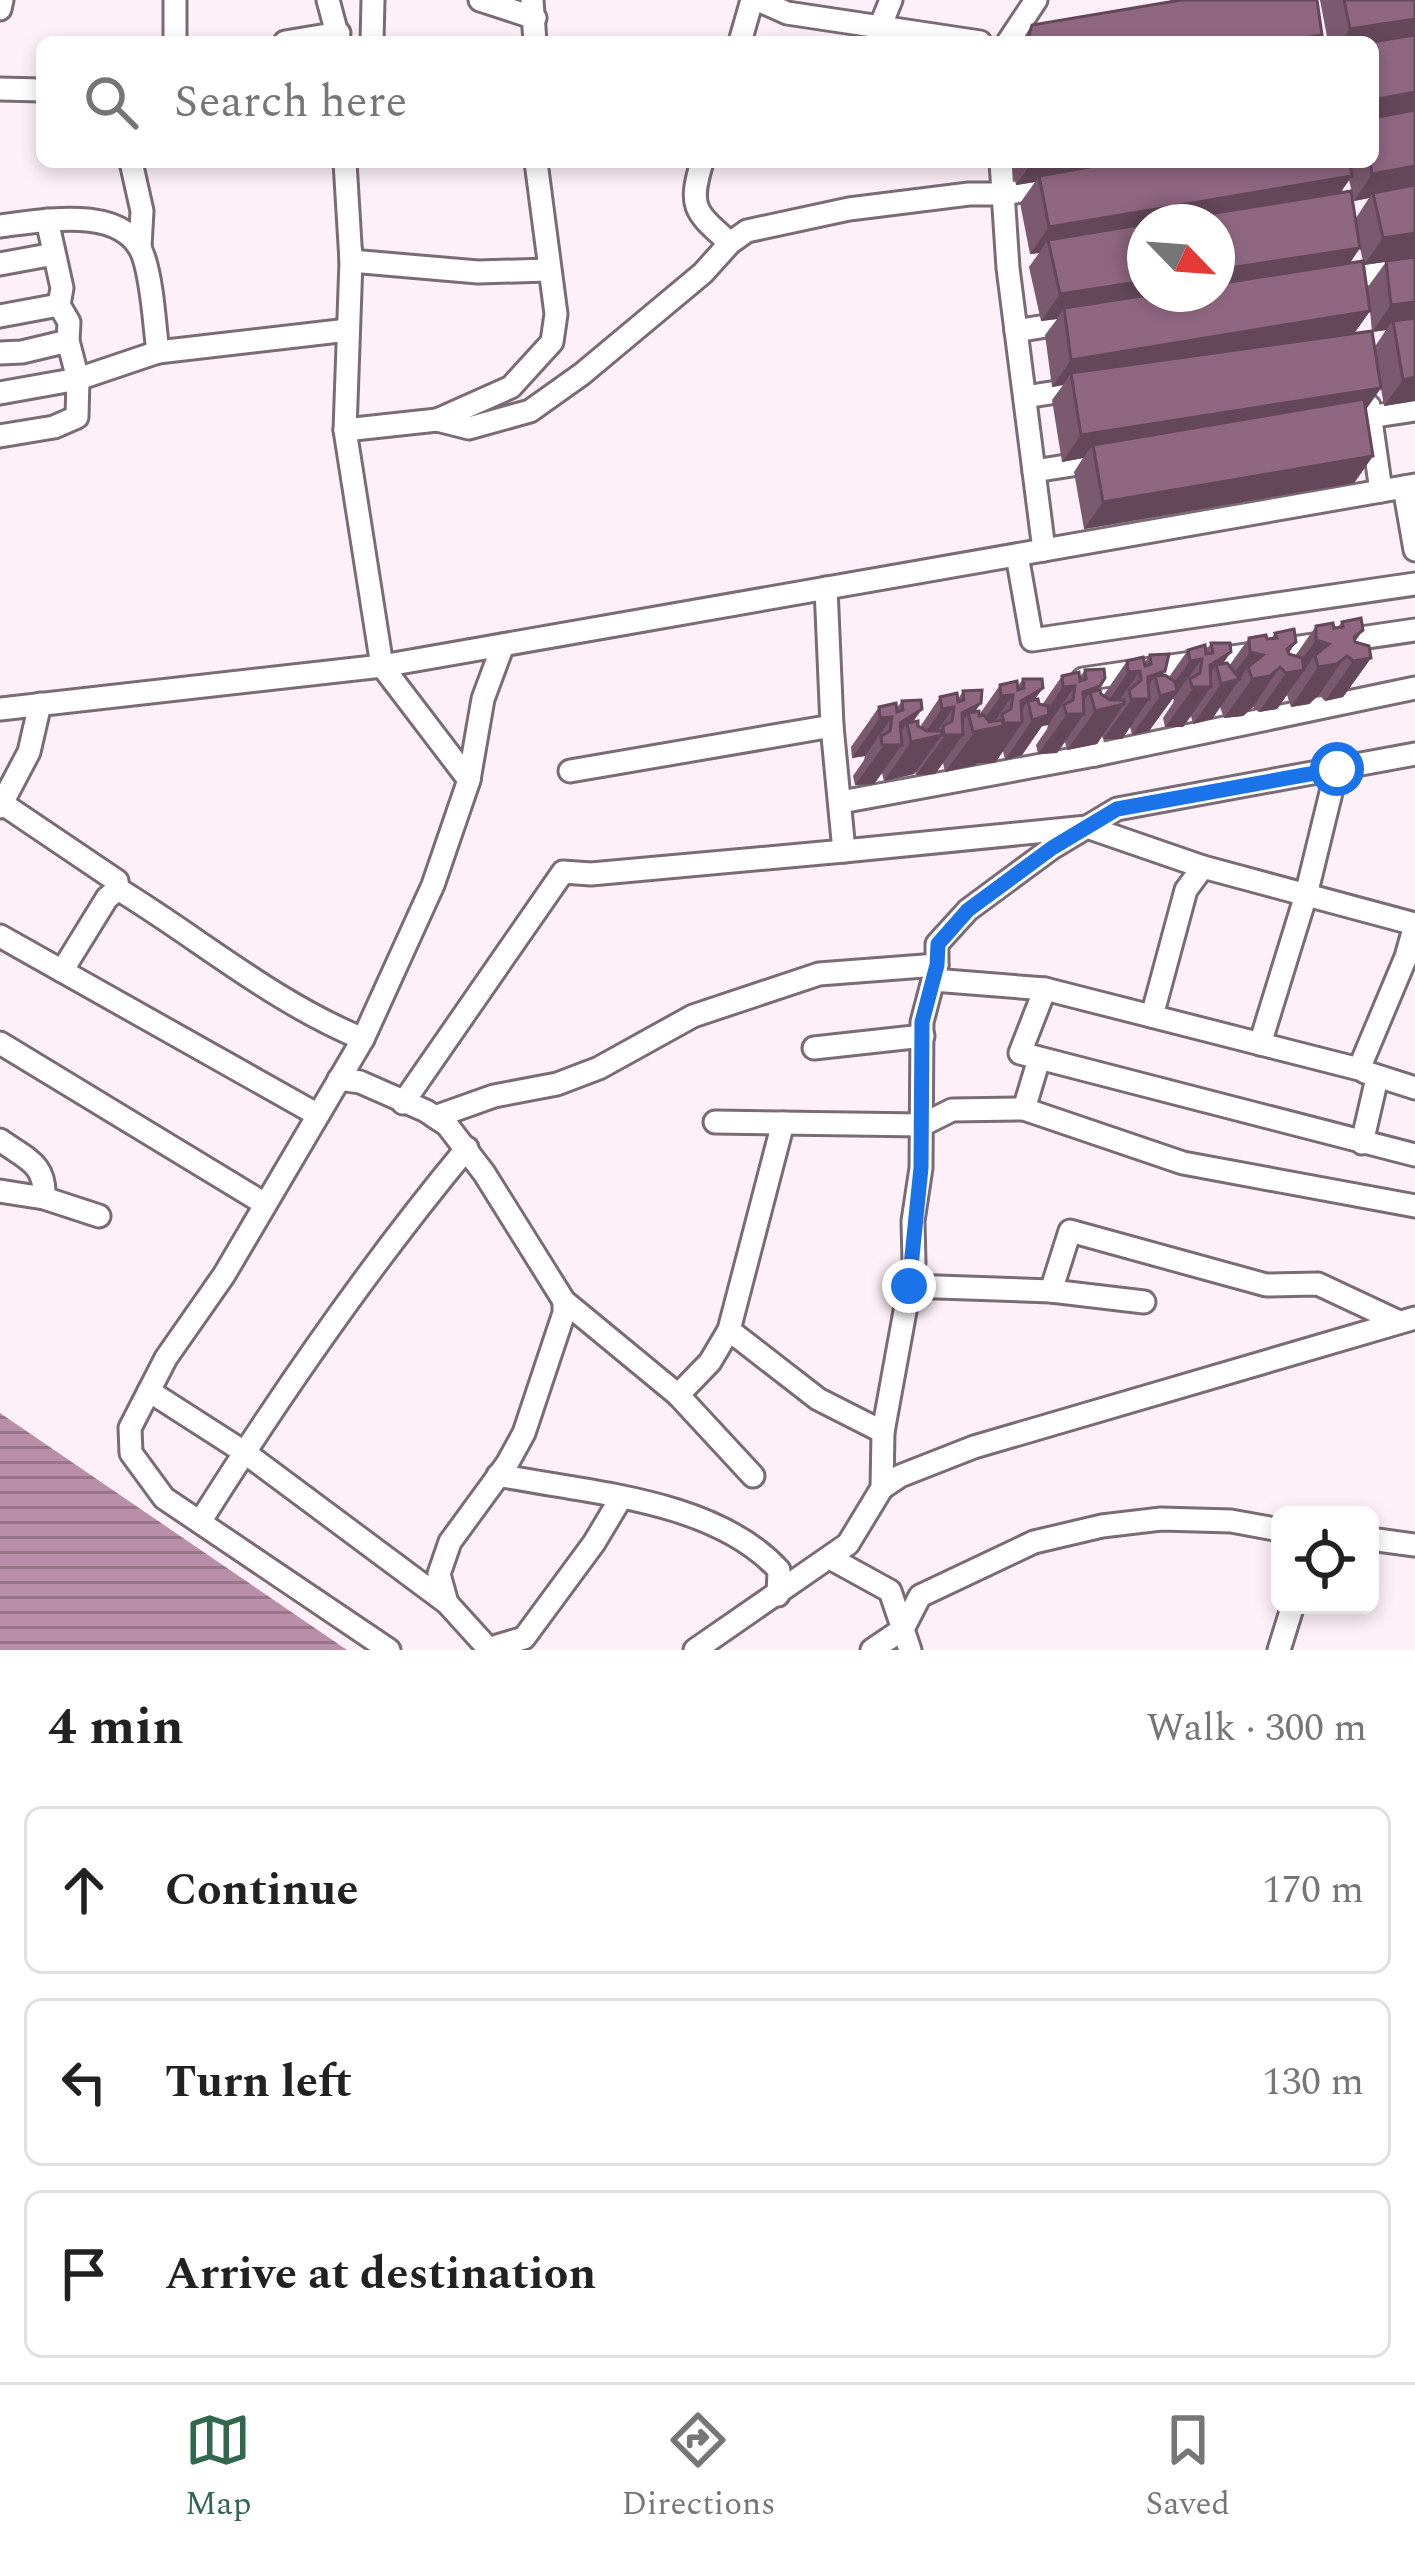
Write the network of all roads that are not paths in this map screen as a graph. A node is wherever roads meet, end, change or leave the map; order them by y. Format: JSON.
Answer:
{"nodes":[{"id":1,"x":2,"y":0,"type":"edge"},
{"id":2,"x":175,"y":0,"type":"edge"},
{"id":3,"x":328,"y":0,"type":"edge"},
{"id":4,"x":480,"y":0,"type":"edge"},
{"id":5,"x":755,"y":0,"type":"edge"},
{"id":6,"x":891,"y":0,"type":"edge"},
{"id":7,"x":1036,"y":0,"type":"edge"},
{"id":8,"x":366,"y":3,"type":"edge"},
{"id":9,"x":0,"y":9,"type":"edge"},
{"id":10,"x":533,"y":9,"type":"edge"},
{"id":11,"x":880,"y":27,"type":"junction"},
{"id":12,"x":175,"y":36,"type":"edge"},
{"id":13,"x":339,"y":36,"type":"edge"},
{"id":14,"x":371,"y":36,"type":"edge"},
{"id":15,"x":742,"y":36,"type":"edge"},
{"id":16,"x":940,"y":36,"type":"edge"},
{"id":17,"x":1012,"y":36,"type":"edge"},
{"id":18,"x":0,"y":89,"type":"edge"},
{"id":19,"x":36,"y":90,"type":"edge"},
{"id":20,"x":132,"y":168,"type":"edge"},
{"id":21,"x":345,"y":168,"type":"edge"},
{"id":22,"x":360,"y":168,"type":"edge"},
{"id":23,"x":537,"y":168,"type":"edge"},
{"id":24,"x":701,"y":168,"type":"edge"},
{"id":25,"x":1001,"y":168,"type":"edge"},
{"id":26,"x":1074,"y":182,"type":"edge"},
{"id":27,"x":1004,"y":194,"type":"junction"},
{"id":28,"x":47,"y":220,"type":"junction"},
{"id":29,"x":0,"y":226,"type":"edge"},
{"id":30,"x":730,"y":242,"type":"junction"},
{"id":31,"x":140,"y":247,"type":"junction"},
{"id":32,"x":54,"y":254,"type":"junction"},
{"id":33,"x":350,"y":262,"type":"junction"},
{"id":34,"x":0,"y":264,"type":"edge"},
{"id":35,"x":1415,"y":268,"type":"edge"},
{"id":36,"x":548,"y":270,"type":"junction"},
{"id":37,"x":1306,"y":284,"type":"edge"},
{"id":38,"x":59,"y":305,"type":"junction"},
{"id":39,"x":0,"y":316,"type":"edge"},
{"id":40,"x":1105,"y":316,"type":"edge"},
{"id":41,"x":348,"y":330,"type":"junction"},
{"id":42,"x":1016,"y":331,"type":"junction"},
{"id":43,"x":68,"y":340,"type":"junction"},
{"id":44,"x":0,"y":352,"type":"edge"},
{"id":45,"x":158,"y":352,"type":"junction"},
{"id":46,"x":78,"y":380,"type":"junction"},
{"id":47,"x":1365,"y":380,"type":"edge"},
{"id":48,"x":1114,"y":383,"type":"edge"},
{"id":49,"x":0,"y":393,"type":"edge"},
{"id":50,"x":1025,"y":397,"type":"junction"},
{"id":51,"x":1415,"y":410,"type":"edge"},
{"id":52,"x":1371,"y":417,"type":"junction"},
{"id":53,"x":436,"y":420,"type":"junction"},
{"id":54,"x":1326,"y":424,"type":"edge"},
{"id":55,"x":346,"y":430,"type":"junction"},
{"id":56,"x":0,"y":436,"type":"edge"},
{"id":57,"x":1124,"y":457,"type":"edge"},
{"id":58,"x":1034,"y":471,"type":"junction"},
{"id":59,"x":1400,"y":488,"type":"edge"},
{"id":60,"x":1044,"y":550,"type":"junction"},
{"id":61,"x":1415,"y":550,"type":"edge"},
{"id":62,"x":1017,"y":555,"type":"junction"},
{"id":63,"x":1415,"y":584,"type":"edge"},
{"id":64,"x":826,"y":588,"type":"junction"},
{"id":65,"x":1415,"y":630,"type":"edge"},
{"id":66,"x":503,"y":645,"type":"junction"},
{"id":67,"x":382,"y":666,"type":"junction"},
{"id":68,"x":1415,"y":688,"type":"edge"},
{"id":69,"x":40,"y":704,"type":"junction"},
{"id":70,"x":0,"y":709,"type":"edge"},
{"id":71,"x":832,"y":726,"type":"junction"},
{"id":72,"x":1415,"y":754,"type":"edge"},
{"id":73,"x":1095,"y":755,"type":"junction"},
{"id":74,"x":1337,"y":769,"type":"junction"},
{"id":75,"x":570,"y":771,"type":"dead end"},
{"id":76,"x":469,"y":780,"type":"junction"},
{"id":77,"x":842,"y":802,"type":"junction"},
{"id":78,"x":2,"y":805,"type":"edge"},
{"id":79,"x":1087,"y":827,"type":"junction"},
{"id":80,"x":844,"y":851,"type":"junction"},
{"id":81,"x":1203,"y":867,"type":"junction"},
{"id":82,"x":118,"y":889,"type":"junction"},
{"id":83,"x":1306,"y":895,"type":"junction"},
{"id":84,"x":1415,"y":925,"type":"edge"},
{"id":85,"x":0,"y":936,"type":"edge"},
{"id":86,"x":62,"y":971,"type":"junction"},
{"id":87,"x":935,"y":972,"type":"junction"},
{"id":88,"x":1045,"y":989,"type":"junction"},
{"id":89,"x":1152,"y":1016,"type":"junction"},
{"id":90,"x":923,"y":1036,"type":"junction"},
{"id":91,"x":363,"y":1039,"type":"junction"},
{"id":92,"x":0,"y":1043,"type":"edge"},
{"id":93,"x":1260,"y":1043,"type":"junction"},
{"id":94,"x":814,"y":1048,"type":"dead end"},
{"id":95,"x":1040,"y":1059,"type":"junction"},
{"id":96,"x":1368,"y":1073,"type":"junction"},
{"id":97,"x":339,"y":1079,"type":"junction"},
{"id":98,"x":1415,"y":1088,"type":"edge"},
{"id":99,"x":403,"y":1102,"type":"junction"},
{"id":100,"x":1024,"y":1109,"type":"junction"},
{"id":101,"x":318,"y":1115,"type":"junction"},
{"id":102,"x":435,"y":1117,"type":"junction"},
{"id":103,"x":716,"y":1122,"type":"dead end"},
{"id":104,"x":783,"y":1123,"type":"junction"},
{"id":105,"x":922,"y":1125,"type":"junction"},
{"id":106,"x":0,"y":1140,"type":"edge"},
{"id":107,"x":1362,"y":1143,"type":"junction"},
{"id":108,"x":467,"y":1148,"type":"junction"},
{"id":109,"x":1415,"y":1155,"type":"edge"},
{"id":110,"x":0,"y":1191,"type":"edge"},
{"id":111,"x":44,"y":1198,"type":"junction"},
{"id":112,"x":265,"y":1204,"type":"junction"},
{"id":113,"x":1415,"y":1206,"type":"edge"},
{"id":114,"x":99,"y":1216,"type":"dead end"},
{"id":115,"x":909,"y":1286,"type":"junction"},
{"id":116,"x":1051,"y":1292,"type":"junction"},
{"id":117,"x":564,"y":1301,"type":"junction"},
{"id":118,"x":1144,"y":1302,"type":"dead end"},
{"id":119,"x":1406,"y":1319,"type":"edge"},
{"id":120,"x":729,"y":1330,"type":"junction"},
{"id":121,"x":149,"y":1391,"type":"junction"},
{"id":122,"x":678,"y":1395,"type":"junction"},
{"id":123,"x":883,"y":1432,"type":"junction"},
{"id":124,"x":244,"y":1452,"type":"junction"},
{"id":125,"x":498,"y":1475,"type":"junction"},
{"id":126,"x":753,"y":1475,"type":"dead end"},
{"id":127,"x":882,"y":1488,"type":"junction"},
{"id":128,"x":621,"y":1498,"type":"junction"},
{"id":129,"x":200,"y":1522,"type":"junction"},
{"id":130,"x":1271,"y":1528,"type":"edge"},
{"id":131,"x":1379,"y":1540,"type":"edge"},
{"id":132,"x":1415,"y":1545,"type":"edge"},
{"id":133,"x":830,"y":1558,"type":"junction"},
{"id":134,"x":778,"y":1594,"type":"junction"},
{"id":135,"x":447,"y":1603,"type":"junction"},
{"id":136,"x":1290,"y":1614,"type":"edge"},
{"id":137,"x":906,"y":1639,"type":"edge"},
{"id":138,"x":493,"y":1648,"type":"edge"},
{"id":139,"x":389,"y":1650,"type":"edge"},
{"id":140,"x":695,"y":1650,"type":"edge"},
{"id":141,"x":872,"y":1650,"type":"edge"},
{"id":142,"x":1279,"y":1650,"type":"edge"}],
"edges":[{"from":1,"to":9,"type":"street"},
{"from":2,"to":12,"type":"street"},
{"from":3,"to":13,"type":"street"},
{"from":4,"to":10,"type":"street"},
{"from":5,"to":11,"type":"street"},
{"from":5,"to":15,"type":"street"},
{"from":6,"to":11,"type":"street"},
{"from":7,"to":17,"type":"street"},
{"from":8,"to":14,"type":"street"},
{"from":11,"to":16,"type":"street"},
{"from":18,"to":19,"type":"street"},
{"from":20,"to":31,"type":"street"},
{"from":21,"to":33,"type":"street"},
{"from":22,"to":33,"type":"street"},
{"from":23,"to":36,"type":"street"},
{"from":24,"to":30,"type":"street"},
{"from":25,"to":27,"type":"street"},
{"from":26,"to":27,"type":"street"},
{"from":27,"to":30,"type":"street"},
{"from":27,"to":42,"type":"street"},
{"from":28,"to":29,"type":"street"},
{"from":28,"to":31,"type":"street"},
{"from":28,"to":32,"type":"street"},
{"from":30,"to":53,"type":"street"},
{"from":31,"to":45,"type":"street"},
{"from":32,"to":34,"type":"street"},
{"from":32,"to":38,"type":"street"},
{"from":33,"to":36,"type":"street"},
{"from":33,"to":41,"type":"street"},
{"from":35,"to":37,"type":"street"},
{"from":36,"to":53,"type":"street"},
{"from":38,"to":39,"type":"street"},
{"from":38,"to":43,"type":"street"},
{"from":40,"to":42,"type":"street"},
{"from":41,"to":45,"type":"street"},
{"from":41,"to":55,"type":"street"},
{"from":42,"to":50,"type":"street"},
{"from":43,"to":44,"type":"street"},
{"from":43,"to":46,"type":"street"},
{"from":45,"to":46,"type":"street"},
{"from":46,"to":49,"type":"street"},
{"from":46,"to":56,"type":"street"},
{"from":47,"to":52,"type":"street"},
{"from":48,"to":50,"type":"street"},
{"from":50,"to":58,"type":"street"},
{"from":51,"to":52,"type":"street"},
{"from":52,"to":54,"type":"street"},
{"from":52,"to":59,"type":"street"},
{"from":53,"to":55,"type":"street"},
{"from":55,"to":67,"type":"street"},
{"from":57,"to":58,"type":"street"},
{"from":58,"to":60,"type":"street"},
{"from":59,"to":60,"type":"street"},
{"from":59,"to":61,"type":"street"},
{"from":60,"to":62,"type":"street"},
{"from":62,"to":63,"type":"street"},
{"from":62,"to":64,"type":"street"},
{"from":64,"to":66,"type":"street"},
{"from":64,"to":71,"type":"street"},
{"from":65,"to":73,"type":"street"},
{"from":66,"to":67,"type":"street"},
{"from":66,"to":76,"type":"street"},
{"from":67,"to":69,"type":"street"},
{"from":67,"to":76,"type":"street"},
{"from":68,"to":73,"type":"street"},
{"from":69,"to":70,"type":"street"},
{"from":69,"to":78,"type":"street"},
{"from":71,"to":75,"type":"street"},
{"from":71,"to":77,"type":"street"},
{"from":72,"to":74,"type":"street"},
{"from":73,"to":77,"type":"street"},
{"from":74,"to":79,"type":"street"},
{"from":74,"to":83,"type":"street"},
{"from":76,"to":91,"type":"street"},
{"from":77,"to":80,"type":"street"},
{"from":78,"to":82,"type":"street"},
{"from":79,"to":80,"type":"street"},
{"from":79,"to":81,"type":"street"},
{"from":79,"to":87,"type":"street"},
{"from":80,"to":99,"type":"street"},
{"from":81,"to":83,"type":"street"},
{"from":81,"to":89,"type":"street"},
{"from":82,"to":86,"type":"street"},
{"from":82,"to":91,"type":"street"},
{"from":83,"to":84,"type":"street"},
{"from":83,"to":93,"type":"street"},
{"from":84,"to":96,"type":"street"},
{"from":85,"to":86,"type":"street"},
{"from":86,"to":101,"type":"street"},
{"from":87,"to":88,"type":"street"},
{"from":87,"to":90,"type":"street"},
{"from":87,"to":102,"type":"street"},
{"from":88,"to":89,"type":"street"},
{"from":88,"to":95,"type":"street"},
{"from":89,"to":93,"type":"street"},
{"from":90,"to":94,"type":"street"},
{"from":90,"to":105,"type":"street"},
{"from":91,"to":97,"type":"street"},
{"from":92,"to":112,"type":"street"},
{"from":93,"to":96,"type":"street"},
{"from":95,"to":100,"type":"street"},
{"from":95,"to":107,"type":"street"},
{"from":96,"to":98,"type":"street"},
{"from":96,"to":107,"type":"street"},
{"from":97,"to":99,"type":"street"},
{"from":97,"to":101,"type":"street"},
{"from":99,"to":102,"type":"street"},
{"from":100,"to":105,"type":"street"},
{"from":100,"to":113,"type":"street"},
{"from":101,"to":112,"type":"street"},
{"from":102,"to":108,"type":"street"},
{"from":103,"to":104,"type":"street"},
{"from":104,"to":105,"type":"street"},
{"from":104,"to":120,"type":"street"},
{"from":105,"to":115,"type":"street"},
{"from":106,"to":111,"type":"street"},
{"from":107,"to":109,"type":"street"},
{"from":108,"to":117,"type":"street"},
{"from":108,"to":124,"type":"street"},
{"from":110,"to":111,"type":"street"},
{"from":111,"to":114,"type":"street"},
{"from":112,"to":121,"type":"street"},
{"from":115,"to":116,"type":"street"},
{"from":115,"to":123,"type":"street"},
{"from":116,"to":118,"type":"street"},
{"from":116,"to":119,"type":"street"},
{"from":117,"to":122,"type":"street"},
{"from":117,"to":125,"type":"street"},
{"from":119,"to":127,"type":"street"},
{"from":120,"to":122,"type":"street"},
{"from":120,"to":123,"type":"street"},
{"from":121,"to":124,"type":"street"},
{"from":121,"to":129,"type":"street"},
{"from":122,"to":126,"type":"street"},
{"from":123,"to":127,"type":"street"},
{"from":124,"to":129,"type":"street"},
{"from":124,"to":135,"type":"street"},
{"from":125,"to":128,"type":"street"},
{"from":125,"to":135,"type":"street"},
{"from":127,"to":133,"type":"street"},
{"from":128,"to":134,"type":"street"},
{"from":128,"to":138,"type":"street"},
{"from":129,"to":139,"type":"street"},
{"from":130,"to":137,"type":"street"},
{"from":131,"to":132,"type":"street"},
{"from":133,"to":134,"type":"street"},
{"from":133,"to":137,"type":"street"},
{"from":134,"to":140,"type":"street"},
{"from":135,"to":138,"type":"street"},
{"from":136,"to":142,"type":"street"},
{"from":137,"to":141,"type":"street"}]}
